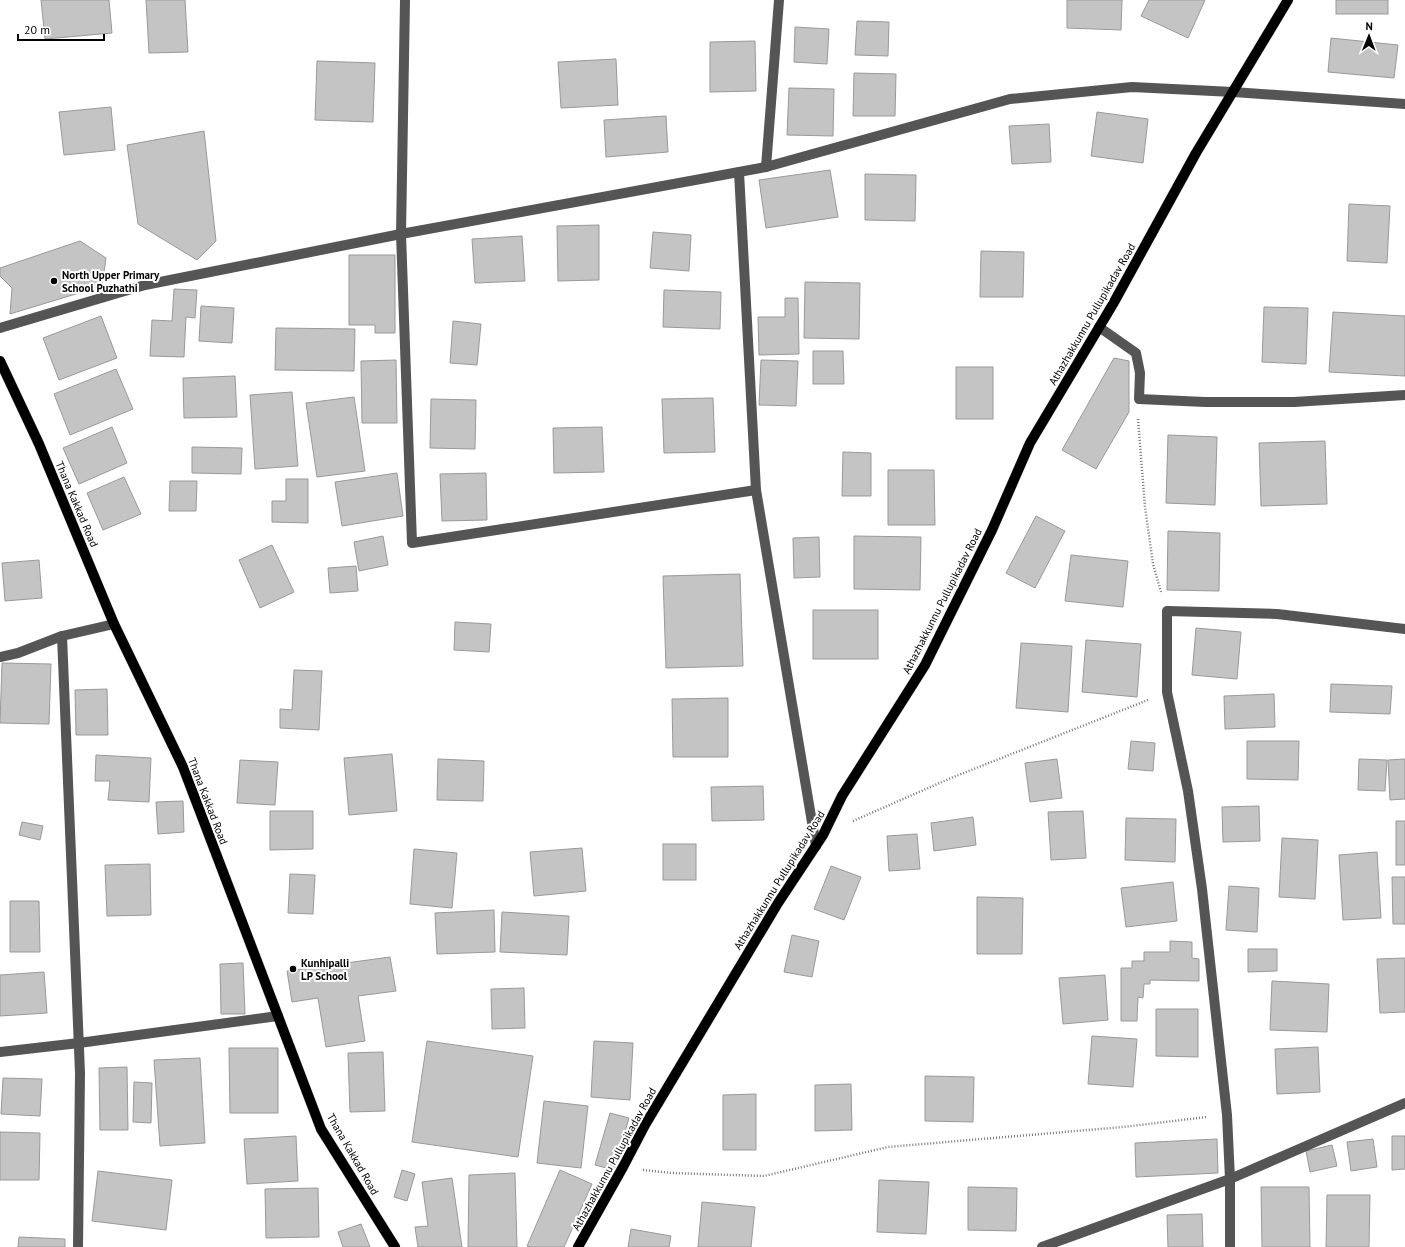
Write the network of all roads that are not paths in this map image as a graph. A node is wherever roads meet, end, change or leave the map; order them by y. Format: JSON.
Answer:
{"nodes":[{"id":1,"x":405,"y":0,"type":"edge"},
{"id":2,"x":779,"y":0,"type":"edge"},
{"id":3,"x":1288,"y":0,"type":"edge"},
{"id":4,"x":1233,"y":92,"type":"junction"},
{"id":5,"x":1405,"y":104,"type":"edge"},
{"id":6,"x":766,"y":168,"type":"junction"},
{"id":7,"x":739,"y":172,"type":"junction"},
{"id":8,"x":401,"y":234,"type":"junction"},
{"id":9,"x":1099,"y":327,"type":"junction"},
{"id":10,"x":0,"y":328,"type":"edge"},
{"id":11,"x":0,"y":361,"type":"edge"},
{"id":12,"x":1405,"y":395,"type":"edge"},
{"id":13,"x":756,"y":490,"type":"junction"},
{"id":14,"x":114,"y":624,"type":"junction"},
{"id":15,"x":1405,"y":629,"type":"edge"},
{"id":16,"x":62,"y":636,"type":"junction"},
{"id":17,"x":0,"y":657,"type":"edge"},
{"id":18,"x":816,"y":846,"type":"junction"},
{"id":19,"x":278,"y":1016,"type":"junction"},
{"id":20,"x":79,"y":1043,"type":"junction"},
{"id":21,"x":0,"y":1052,"type":"edge"},
{"id":22,"x":1405,"y":1103,"type":"edge"},
{"id":23,"x":1230,"y":1179,"type":"junction"},
{"id":24,"x":78,"y":1247,"type":"edge"},
{"id":25,"x":395,"y":1247,"type":"edge"},
{"id":26,"x":578,"y":1247,"type":"edge"},
{"id":27,"x":1042,"y":1247,"type":"edge"},
{"id":28,"x":1230,"y":1247,"type":"edge"}],
"edges":[{"from":1,"to":8,"type":"street"},
{"from":2,"to":6,"type":"street"},
{"from":3,"to":4,"type":"main road","name":"Athazhakkunnu Pullupikadav Road"},
{"from":4,"to":5,"type":"street"},
{"from":4,"to":6,"type":"street"},
{"from":4,"to":9,"type":"main road","name":"Athazhakkunnu Pullupikadav Road"},
{"from":6,"to":7,"type":"street"},
{"from":7,"to":8,"type":"street"},
{"from":7,"to":13,"type":"street"},
{"from":8,"to":10,"type":"street"},
{"from":8,"to":13,"type":"street"},
{"from":9,"to":12,"type":"street"},
{"from":9,"to":18,"type":"main road","name":"Athazhakkunnu Pullupikadav Road"},
{"from":11,"to":14,"type":"main road","name":"Thana Kakkad Road"},
{"from":13,"to":18,"type":"street"},
{"from":14,"to":16,"type":"street"},
{"from":14,"to":19,"type":"main road","name":"Thana Kakkad Road"},
{"from":15,"to":23,"type":"street"},
{"from":16,"to":17,"type":"street"},
{"from":16,"to":20,"type":"street"},
{"from":18,"to":26,"type":"main road","name":"Athazhakkunnu Pullupikadav Road"},
{"from":19,"to":20,"type":"street"},
{"from":19,"to":25,"type":"main road","name":"Thana Kakkad Road"},
{"from":20,"to":21,"type":"street"},
{"from":20,"to":24,"type":"street"},
{"from":22,"to":23,"type":"street"},
{"from":23,"to":27,"type":"street"},
{"from":23,"to":28,"type":"street"}]}
